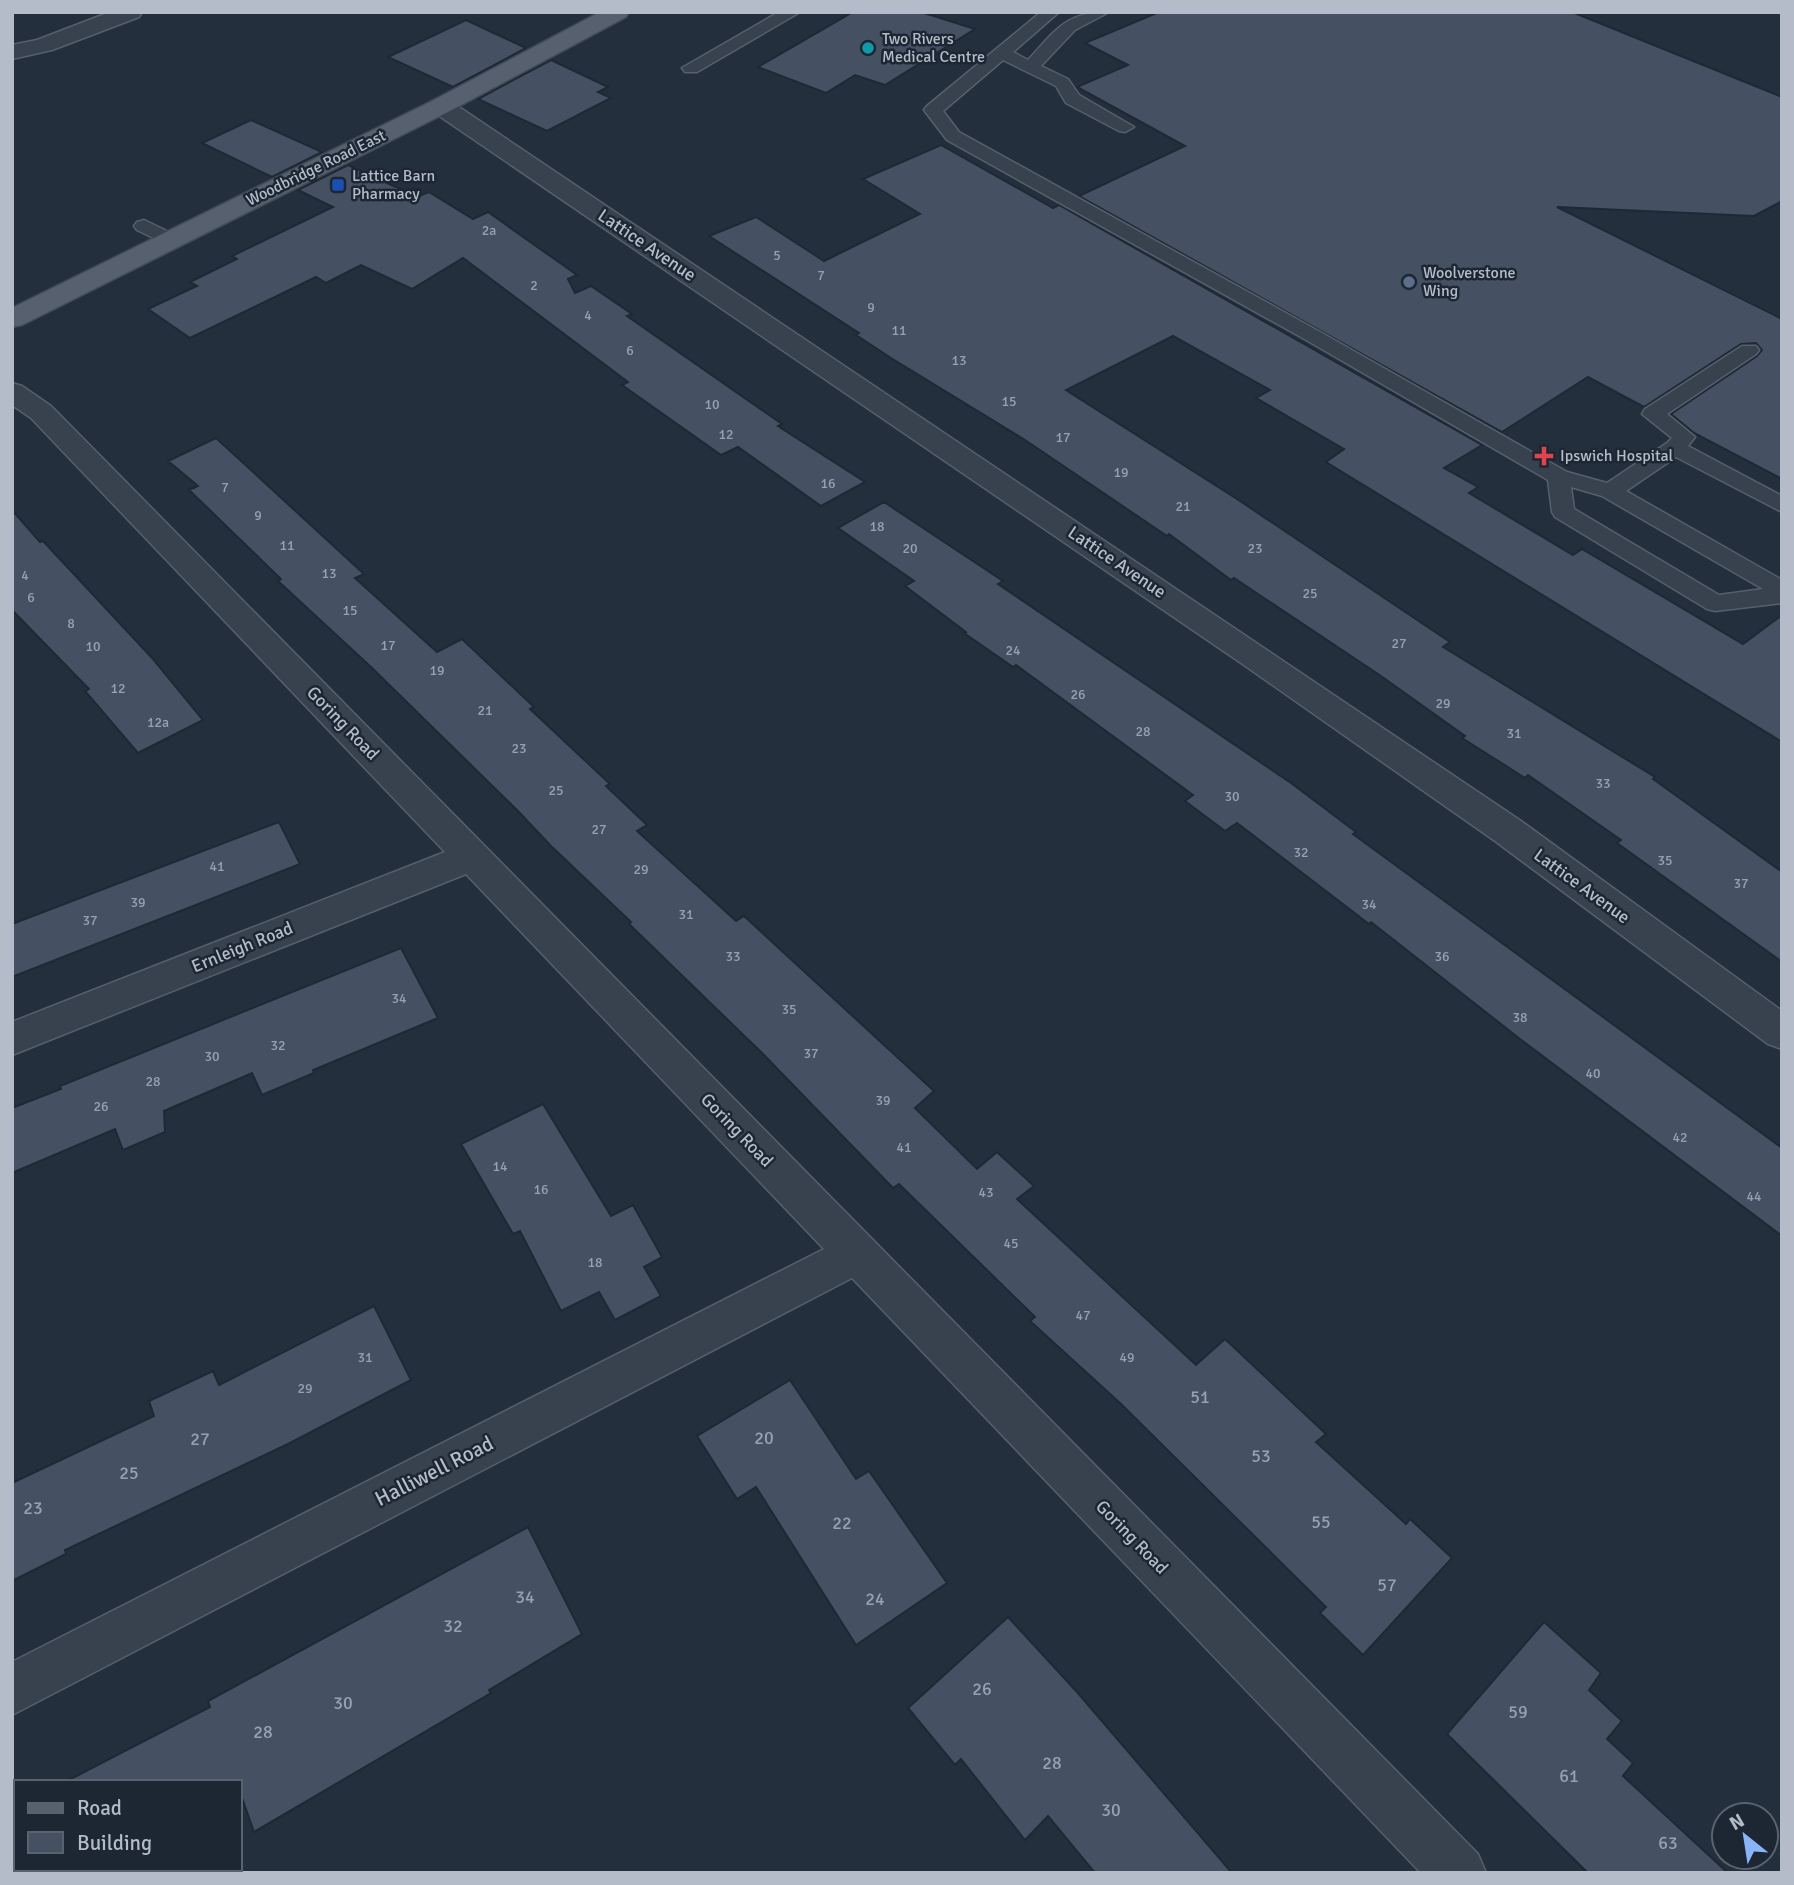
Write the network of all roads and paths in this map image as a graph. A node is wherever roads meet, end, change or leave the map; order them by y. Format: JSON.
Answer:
{"nodes":[{"id":1,"x":131,"y":12,"type":"edge"},
{"id":2,"x":618,"y":12,"type":"edge"},
{"id":3,"x":792,"y":12,"type":"edge"},
{"id":4,"x":1051,"y":12,"type":"edge"},
{"id":5,"x":1101,"y":12,"type":"edge"},
{"id":6,"x":12,"y":52,"type":"edge"},
{"id":7,"x":1001,"y":54,"type":"junction"},
{"id":8,"x":1030,"y":67,"type":"junction"},
{"id":9,"x":691,"y":68,"type":"dead end"},
{"id":10,"x":441,"y":106,"type":"junction"},
{"id":11,"x":1125,"y":127,"type":"dead end"},
{"id":12,"x":144,"y":226,"type":"dead end"},
{"id":13,"x":170,"y":240,"type":"junction"},
{"id":14,"x":12,"y":319,"type":"edge"},
{"id":15,"x":1749,"y":350,"type":"dead end"},
{"id":16,"x":12,"y":392,"type":"edge"},
{"id":17,"x":1675,"y":448,"type":"junction"},
{"id":18,"x":1559,"y":477,"type":"junction"},
{"id":19,"x":1610,"y":491,"type":"junction"},
{"id":20,"x":1782,"y":505,"type":"edge"},
{"id":21,"x":1782,"y":593,"type":"edge"},
{"id":22,"x":472,"y":856,"type":"junction"},
{"id":23,"x":1782,"y":1033,"type":"edge"},
{"id":24,"x":12,"y":1039,"type":"edge"},
{"id":25,"x":856,"y":1254,"type":"junction"},
{"id":26,"x":12,"y":1689,"type":"edge"},
{"id":27,"x":1459,"y":1873,"type":"edge"}],
"edges":[{"from":1,"to":6,"type":"street"},
{"from":2,"to":10,"type":"main road","name":"Woodbridge Road East"},
{"from":3,"to":9,"type":"lane"},
{"from":4,"to":7,"type":"lane"},
{"from":5,"to":8,"type":"lane"},
{"from":7,"to":8,"type":"lane"},
{"from":7,"to":18,"type":"lane"},
{"from":8,"to":11,"type":"lane"},
{"from":10,"to":13,"type":"main road","name":"Woodbridge Road East"},
{"from":10,"to":23,"type":"street","name":"Lattice Avenue"},
{"from":12,"to":13,"type":"lane"},
{"from":13,"to":14,"type":"main road","name":"Woodbridge Road East"},
{"from":15,"to":17,"type":"lane"},
{"from":16,"to":22,"type":"street","name":"Goring Road"},
{"from":17,"to":19,"type":"lane"},
{"from":17,"to":20,"type":"lane"},
{"from":18,"to":19,"type":"lane"},
{"from":18,"to":21,"type":"lane"},
{"from":19,"to":21,"type":"lane"},
{"from":22,"to":24,"type":"street","name":"Ernleigh Road"},
{"from":22,"to":25,"type":"street","name":"Goring Road"},
{"from":25,"to":26,"type":"street","name":"Halliwell Road"},
{"from":25,"to":27,"type":"street","name":"Goring Road"}]}
